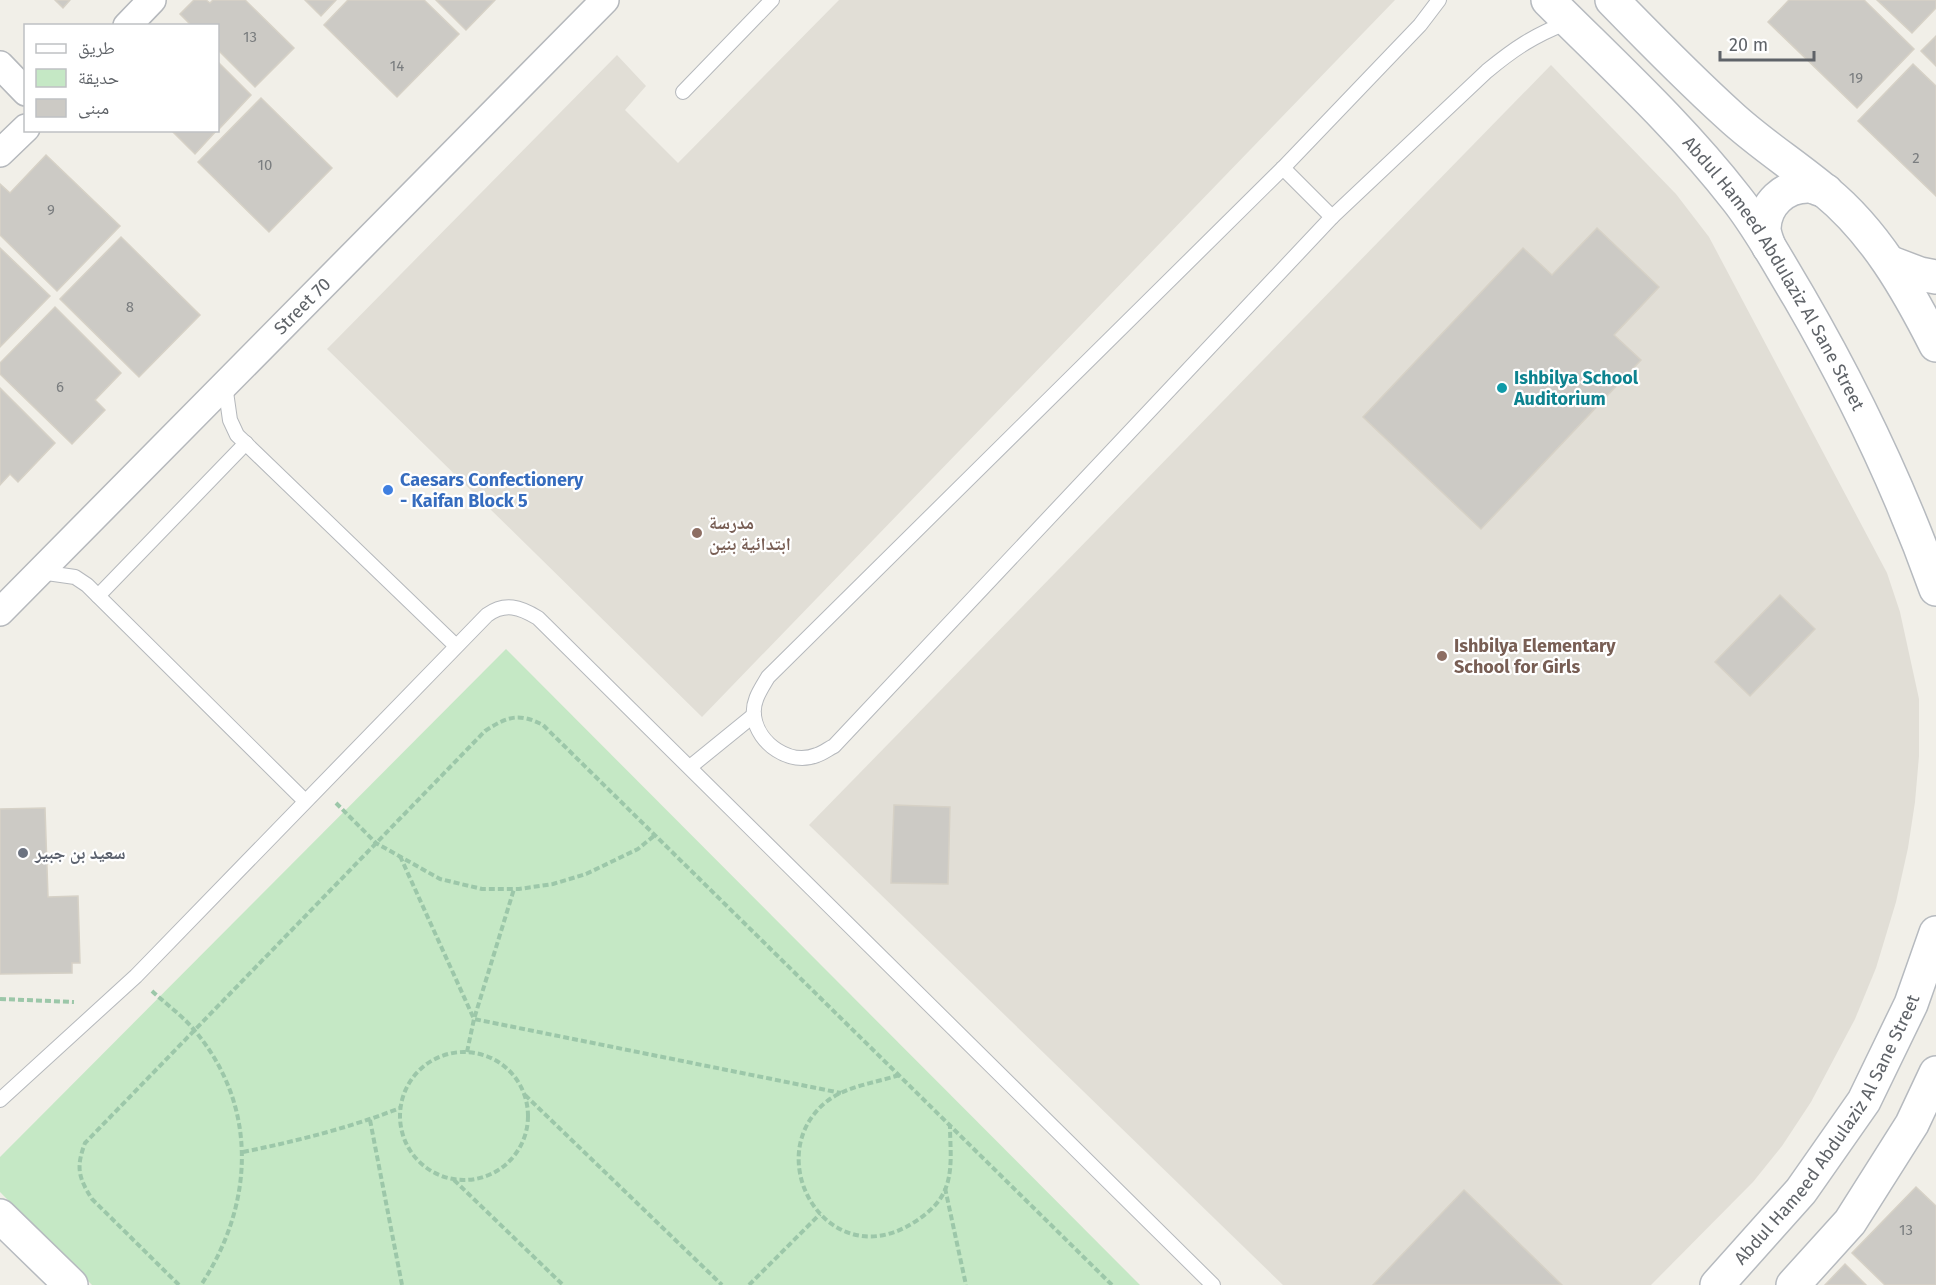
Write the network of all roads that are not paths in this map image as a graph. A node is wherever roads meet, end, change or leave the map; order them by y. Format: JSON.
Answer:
{"nodes":[{"id":1,"x":152,"y":0,"type":"edge"},
{"id":2,"x":605,"y":0,"type":"edge"},
{"id":3,"x":772,"y":0,"type":"edge"},
{"id":4,"x":1439,"y":0,"type":"edge"},
{"id":5,"x":1612,"y":0,"type":"edge"},
{"id":6,"x":1559,"y":11,"type":"edge"},
{"id":7,"x":129,"y":24,"type":"edge"},
{"id":8,"x":0,"y":65,"type":"edge"},
{"id":9,"x":24,"y":90,"type":"edge"},
{"id":10,"x":683,"y":92,"type":"dead end"},
{"id":11,"x":24,"y":130,"type":"edge"},
{"id":12,"x":0,"y":153,"type":"edge"},
{"id":13,"x":1283,"y":168,"type":"junction"},
{"id":14,"x":1826,"y":192,"type":"junction"},
{"id":15,"x":1332,"y":217,"type":"junction"},
{"id":16,"x":1769,"y":247,"type":"junction"},
{"id":17,"x":1891,"y":264,"type":"junction"},
{"id":18,"x":1936,"y":277,"type":"edge"},
{"id":19,"x":1936,"y":345,"type":"edge"},
{"id":20,"x":225,"y":385,"type":"junction"},
{"id":21,"x":246,"y":443,"type":"junction"},
{"id":22,"x":1925,"y":535,"type":"edge"},
{"id":23,"x":40,"y":572,"type":"junction"},
{"id":24,"x":1936,"y":589,"type":"edge"},
{"id":25,"x":98,"y":596,"type":"junction"},
{"id":26,"x":0,"y":612,"type":"edge"},
{"id":27,"x":456,"y":646,"type":"junction"},
{"id":28,"x":754,"y":715,"type":"junction"},
{"id":29,"x":690,"y":767,"type":"junction"},
{"id":30,"x":305,"y":801,"type":"junction"},
{"id":31,"x":1936,"y":933,"type":"edge"},
{"id":32,"x":1936,"y":1073,"type":"edge"},
{"id":33,"x":0,"y":1100,"type":"edge"},
{"id":34,"x":0,"y":1216,"type":"edge"},
{"id":35,"x":71,"y":1285,"type":"edge"},
{"id":36,"x":1213,"y":1285,"type":"edge"},
{"id":37,"x":1717,"y":1285,"type":"edge"},
{"id":38,"x":1793,"y":1285,"type":"edge"}],
"edges":[{"from":1,"to":7,"type":"street"},
{"from":2,"to":20,"type":"street","name":"Street 70"},
{"from":3,"to":10,"type":"lane"},
{"from":4,"to":13,"type":"lane"},
{"from":5,"to":14,"type":"main road"},
{"from":6,"to":15,"type":"lane"},
{"from":6,"to":16,"type":"main road","name":"Abdul Hameed Abdulaziz Al Sane Street"},
{"from":8,"to":9,"type":"street"},
{"from":11,"to":12,"type":"street"},
{"from":13,"to":15,"type":"lane"},
{"from":13,"to":28,"type":"lane"},
{"from":14,"to":16,"type":"main road"},
{"from":14,"to":17,"type":"main road"},
{"from":15,"to":28,"type":"lane"},
{"from":16,"to":22,"type":"main road","name":"Abdul Hameed Abdulaziz Al Sane Street"},
{"from":17,"to":18,"type":"main road"},
{"from":17,"to":19,"type":"main road"},
{"from":20,"to":21,"type":"lane"},
{"from":20,"to":23,"type":"street","name":"Street 70"},
{"from":21,"to":25,"type":"lane"},
{"from":21,"to":27,"type":"lane"},
{"from":22,"to":24,"type":"main road","name":"Abdul Hameed Abdulaziz Al Sane Street"},
{"from":23,"to":25,"type":"lane"},
{"from":23,"to":26,"type":"street","name":"Street 70"},
{"from":25,"to":30,"type":"lane"},
{"from":27,"to":29,"type":"lane"},
{"from":27,"to":30,"type":"lane"},
{"from":28,"to":29,"type":"lane"},
{"from":29,"to":36,"type":"lane"},
{"from":30,"to":33,"type":"lane"},
{"from":31,"to":37,"type":"main road","name":"Abdul Hameed Abdulaziz Al Sane Street"},
{"from":32,"to":38,"type":"main road"},
{"from":34,"to":35,"type":"main road"}]}
